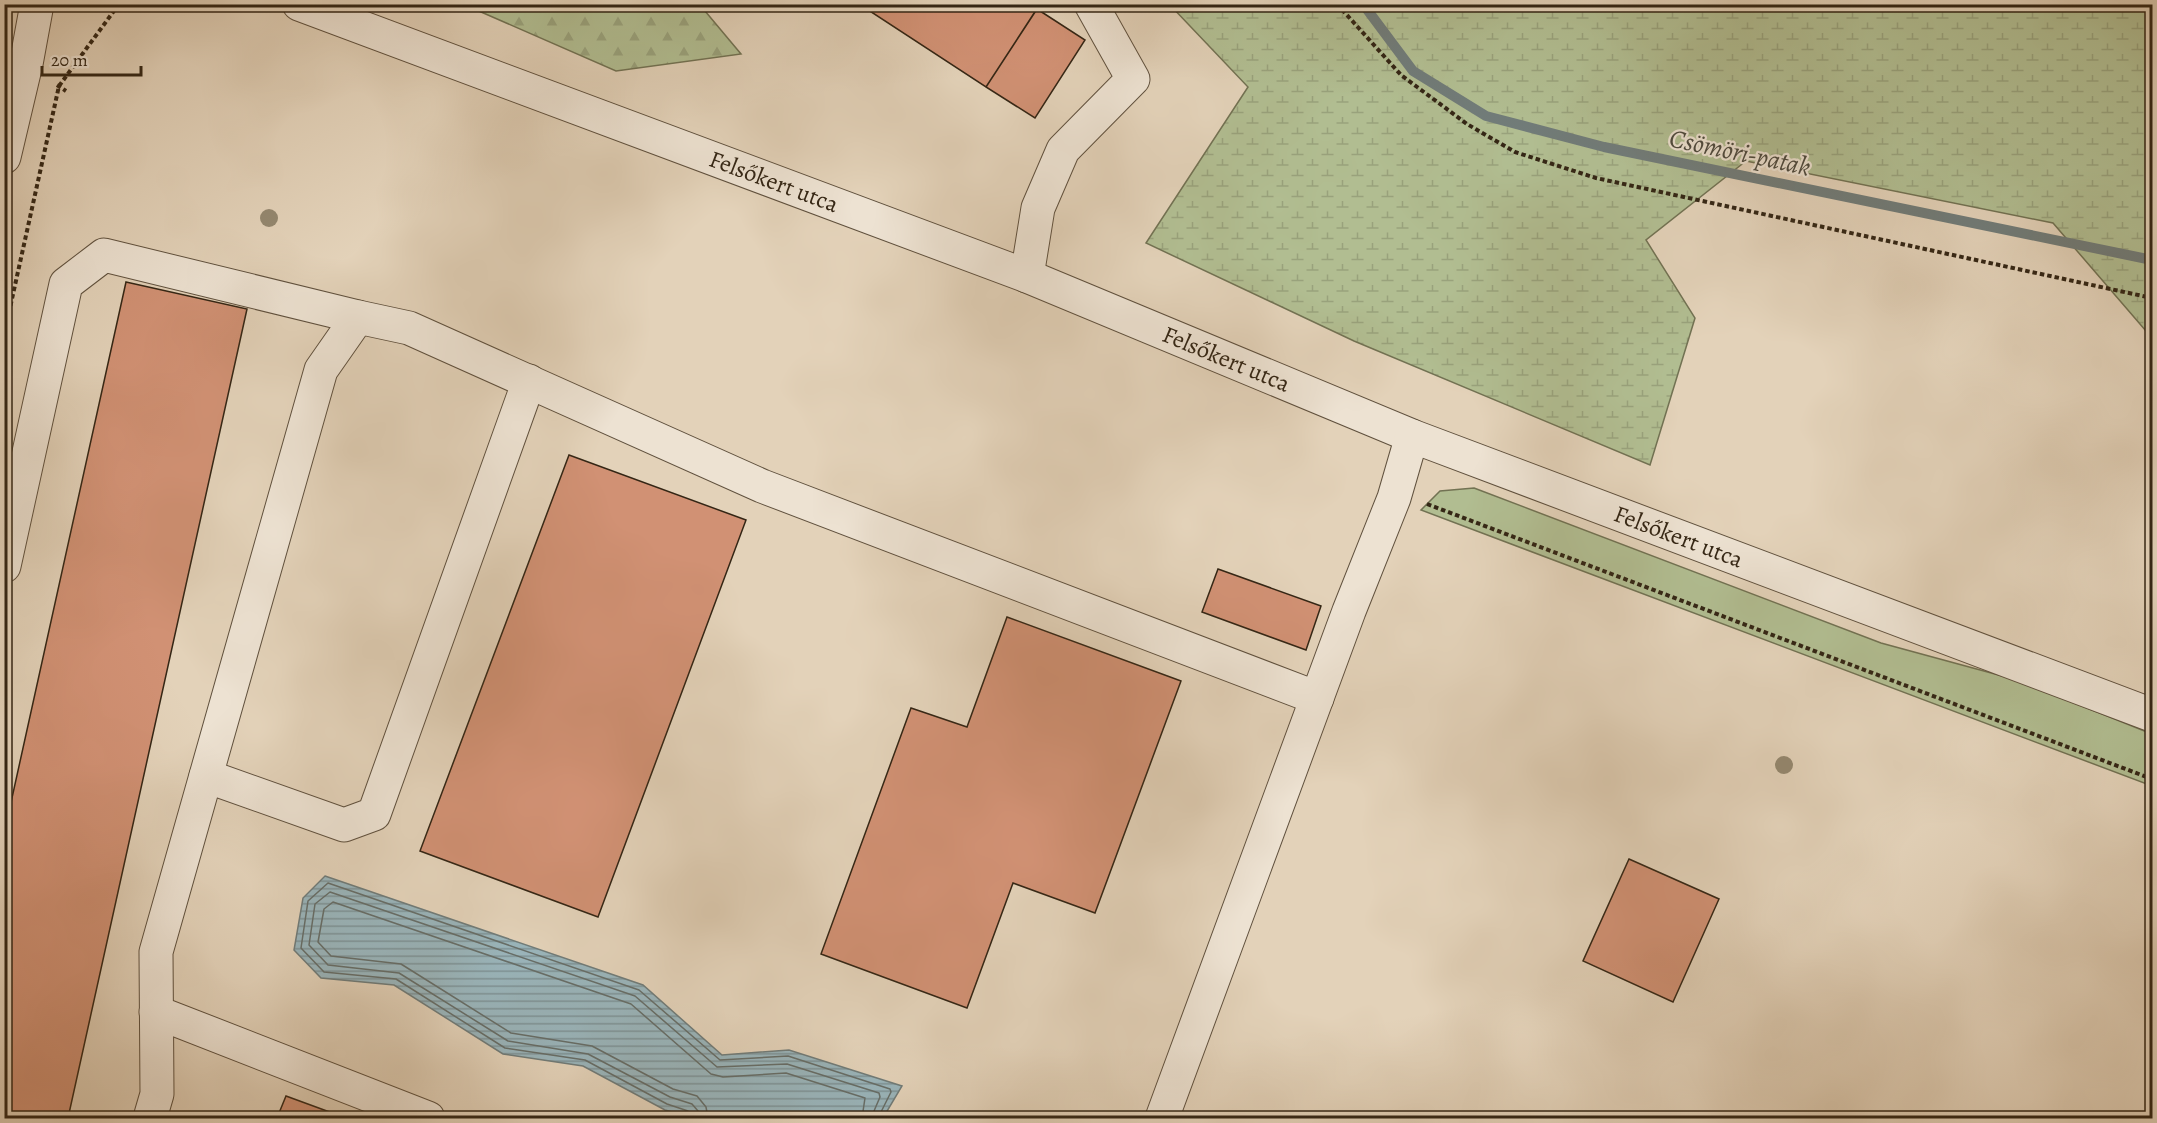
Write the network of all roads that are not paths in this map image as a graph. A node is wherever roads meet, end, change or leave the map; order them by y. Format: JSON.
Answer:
{"nodes":[{"id":1,"x":37,"y":4,"type":"edge"},
{"id":2,"x":299,"y":4,"type":"edge"},
{"id":3,"x":1091,"y":4,"type":"edge"},
{"id":4,"x":15,"y":61,"type":"edge"},
{"id":5,"x":4,"y":157,"type":"edge"},
{"id":6,"x":1028,"y":276,"type":"junction"},
{"id":7,"x":358,"y":317,"type":"junction"},
{"id":8,"x":529,"y":381,"type":"junction"},
{"id":9,"x":1412,"y":436,"type":"junction"},
{"id":10,"x":4,"y":566,"type":"edge"},
{"id":11,"x":1317,"y":698,"type":"junction"},
{"id":12,"x":2152,"y":715,"type":"edge"},
{"id":13,"x":206,"y":776,"type":"junction"},
{"id":14,"x":156,"y":1011,"type":"junction"},
{"id":15,"x":150,"y":1119,"type":"edge"},
{"id":16,"x":428,"y":1119,"type":"edge"},
{"id":17,"x":1162,"y":1119,"type":"edge"}],
"edges":[{"from":1,"to":4,"type":"street"},
{"from":2,"to":6,"type":"street","name":"Felsőkert utca"},
{"from":3,"to":6,"type":"street"},
{"from":4,"to":5,"type":"street"},
{"from":6,"to":9,"type":"street","name":"Felsőkert utca"},
{"from":7,"to":8,"type":"street"},
{"from":7,"to":10,"type":"street"},
{"from":7,"to":13,"type":"street"},
{"from":8,"to":11,"type":"street"},
{"from":8,"to":13,"type":"street"},
{"from":9,"to":11,"type":"street"},
{"from":9,"to":12,"type":"street","name":"Felsőkert utca"},
{"from":11,"to":17,"type":"street"},
{"from":13,"to":14,"type":"street"},
{"from":14,"to":15,"type":"street"},
{"from":14,"to":16,"type":"street"}]}
